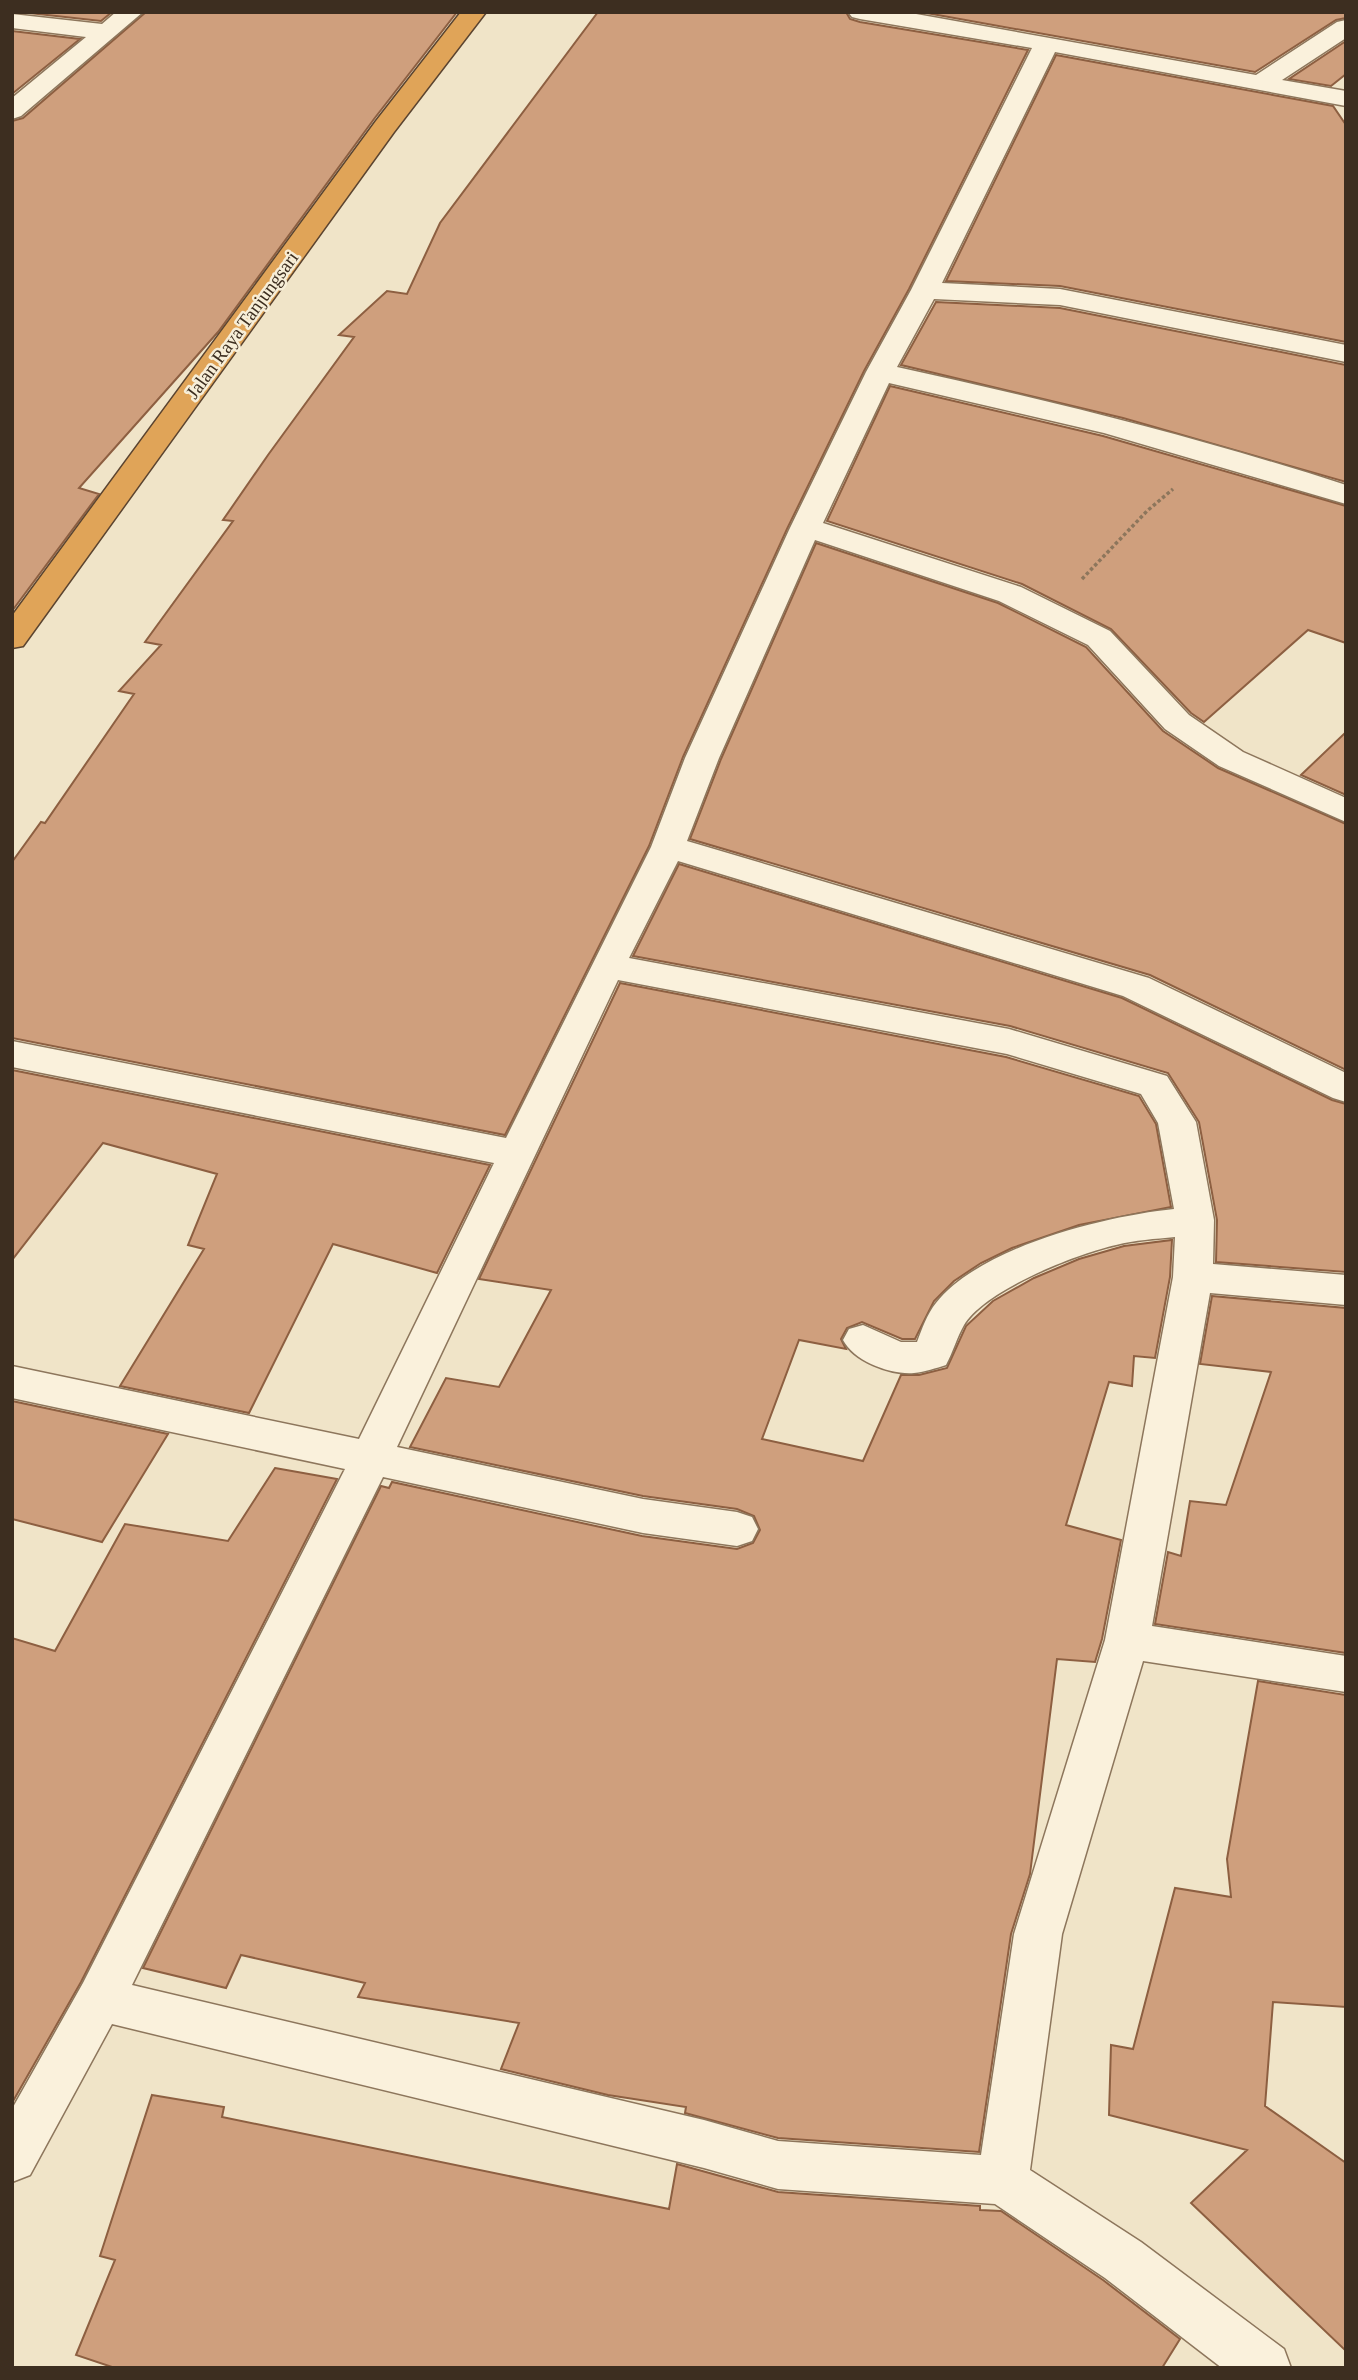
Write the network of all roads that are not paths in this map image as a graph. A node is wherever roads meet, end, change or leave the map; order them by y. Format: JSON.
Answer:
{"nodes":[{"id":1,"x":131,"y":12,"type":"edge"},
{"id":2,"x":474,"y":12,"type":"edge"},
{"id":3,"x":860,"y":12,"type":"edge"},
{"id":4,"x":12,"y":21,"type":"edge"},
{"id":5,"x":1346,"y":27,"type":"edge"},
{"id":6,"x":107,"y":32,"type":"junction"},
{"id":7,"x":1047,"y":43,"type":"junction"},
{"id":8,"x":1260,"y":83,"type":"junction"},
{"id":9,"x":1346,"y":99,"type":"edge"},
{"id":10,"x":12,"y":111,"type":"edge"},
{"id":11,"x":925,"y":290,"type":"junction"},
{"id":12,"x":1346,"y":354,"type":"edge"},
{"id":13,"x":880,"y":372,"type":"junction"},
{"id":14,"x":1346,"y":495,"type":"edge"},
{"id":15,"x":804,"y":530,"type":"junction"},
{"id":16,"x":12,"y":639,"type":"edge"},
{"id":17,"x":1346,"y":811,"type":"edge"},
{"id":18,"x":668,"y":847,"type":"junction"},
{"id":19,"x":607,"y":966,"type":"junction"},
{"id":20,"x":12,"y":1054,"type":"edge"},
{"id":21,"x":1346,"y":1089,"type":"edge"},
{"id":22,"x":518,"y":1154,"type":"junction"},
{"id":23,"x":1195,"y":1220,"type":"junction"},
{"id":24,"x":1193,"y":1277,"type":"junction"},
{"id":25,"x":1346,"y":1290,"type":"edge"},
{"id":26,"x":863,"y":1340,"type":"dead end"},
{"id":27,"x":12,"y":1382,"type":"edge"},
{"id":28,"x":370,"y":1460,"type":"junction"},
{"id":29,"x":737,"y":1529,"type":"dead end"},
{"id":30,"x":1127,"y":1640,"type":"junction"},
{"id":31,"x":1346,"y":1674,"type":"edge"},
{"id":32,"x":100,"y":1999,"type":"junction"},
{"id":33,"x":12,"y":2158,"type":"edge"},
{"id":34,"x":1003,"y":2181,"type":"junction"},
{"id":35,"x":1265,"y":2368,"type":"edge"}],
"edges":[{"from":1,"to":6,"type":"street"},
{"from":2,"to":16,"type":"highway","name":"Jalan Raya Tanjungsari"},
{"from":3,"to":7,"type":"street"},
{"from":4,"to":6,"type":"street"},
{"from":5,"to":8,"type":"street"},
{"from":6,"to":10,"type":"street"},
{"from":7,"to":8,"type":"street"},
{"from":7,"to":11,"type":"street"},
{"from":8,"to":9,"type":"street"},
{"from":11,"to":12,"type":"street"},
{"from":11,"to":13,"type":"street"},
{"from":13,"to":14,"type":"street"},
{"from":13,"to":15,"type":"street"},
{"from":15,"to":17,"type":"street"},
{"from":15,"to":18,"type":"street"},
{"from":18,"to":19,"type":"street"},
{"from":18,"to":21,"type":"street"},
{"from":19,"to":22,"type":"street"},
{"from":19,"to":23,"type":"street"},
{"from":20,"to":22,"type":"street"},
{"from":22,"to":28,"type":"street"},
{"from":23,"to":24,"type":"street"},
{"from":23,"to":26,"type":"street"},
{"from":24,"to":25,"type":"street"},
{"from":24,"to":30,"type":"street"},
{"from":27,"to":28,"type":"street"},
{"from":28,"to":29,"type":"street"},
{"from":28,"to":32,"type":"street"},
{"from":30,"to":31,"type":"street"},
{"from":30,"to":34,"type":"street"},
{"from":32,"to":33,"type":"street"},
{"from":32,"to":34,"type":"street"},
{"from":34,"to":35,"type":"street"}]}
